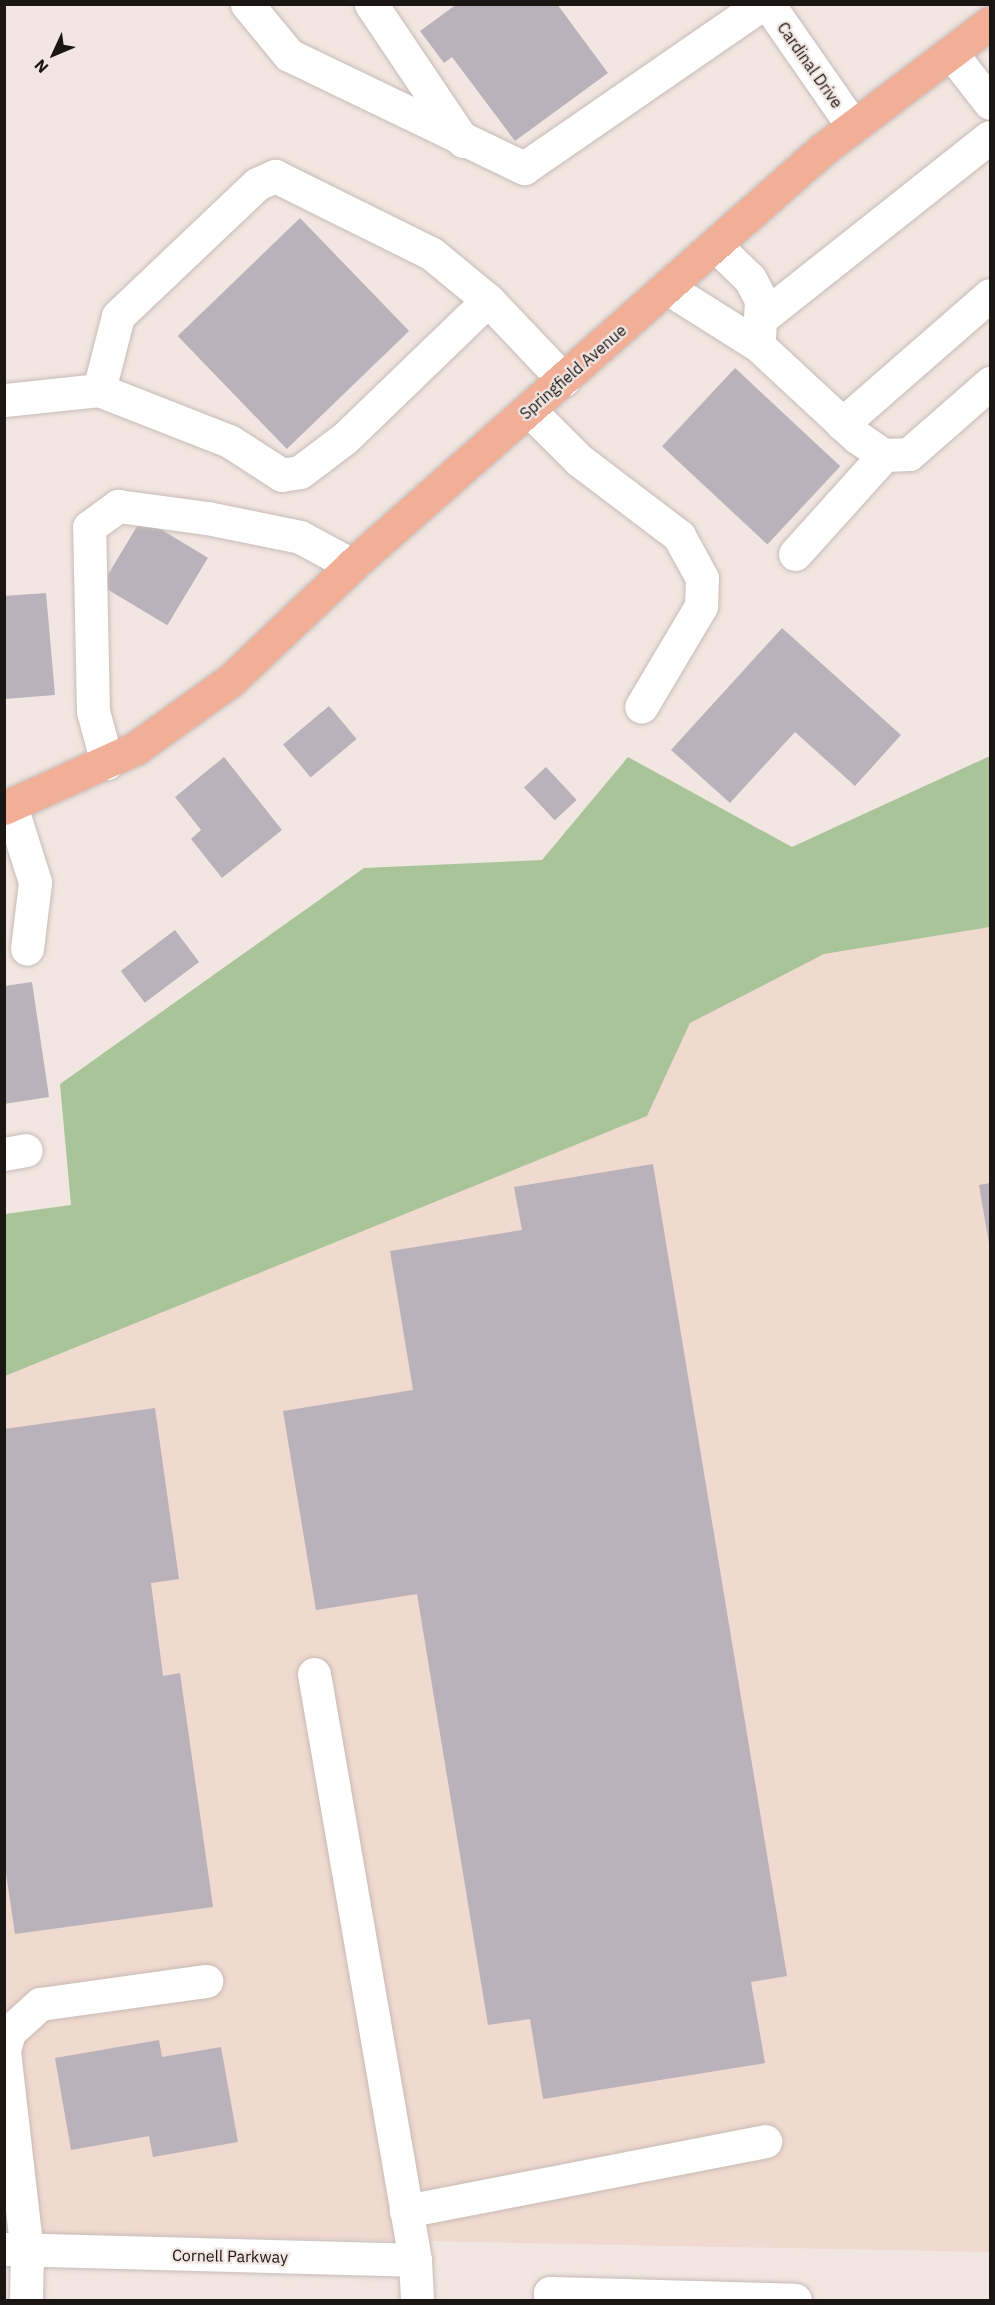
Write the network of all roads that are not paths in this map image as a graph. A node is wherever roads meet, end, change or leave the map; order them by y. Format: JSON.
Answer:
{"nodes":[{"id":1,"x":247,"y":4,"type":"edge"},
{"id":2,"x":371,"y":4,"type":"edge"},
{"id":3,"x":762,"y":4,"type":"edge"},
{"id":4,"x":768,"y":4,"type":"edge"},
{"id":5,"x":990,"y":23,"type":"edge"},
{"id":6,"x":951,"y":53,"type":"junction"},
{"id":7,"x":990,"y":104,"type":"edge"},
{"id":8,"x":852,"y":125,"type":"junction"},
{"id":9,"x":990,"y":137,"type":"edge"},
{"id":10,"x":463,"y":141,"type":"junction"},
{"id":11,"x":716,"y":246,"type":"junction"},
{"id":12,"x":669,"y":289,"type":"junction"},
{"id":13,"x":990,"y":295,"type":"edge"},
{"id":14,"x":488,"y":300,"type":"junction"},
{"id":15,"x":759,"y":332,"type":"junction"},
{"id":16,"x":564,"y":380,"type":"junction"},
{"id":17,"x":990,"y":383,"type":"edge"},
{"id":18,"x":99,"y":390,"type":"junction"},
{"id":19,"x":4,"y":400,"type":"edge"},
{"id":20,"x":529,"y":410,"type":"junction"},
{"id":21,"x":842,"y":424,"type":"junction"},
{"id":22,"x":884,"y":455,"type":"junction"},
{"id":23,"x":795,"y":554,"type":"dead end"},
{"id":24,"x":352,"y":565,"type":"junction"},
{"id":25,"x":641,"y":707,"type":"dead end"},
{"id":26,"x":107,"y":763,"type":"junction"},
{"id":27,"x":8,"y":807,"type":"edge"},
{"id":28,"x":27,"y":949,"type":"dead end"},
{"id":29,"x":314,"y":1674,"type":"dead end"},
{"id":30,"x":206,"y":1981,"type":"dead end"},
{"id":31,"x":4,"y":2050,"type":"edge"},
{"id":32,"x":765,"y":2141,"type":"dead end"},
{"id":33,"x":406,"y":2211,"type":"junction"},
{"id":34,"x":16,"y":2250,"type":"edge"},
{"id":35,"x":415,"y":2260,"type":"junction"},
{"id":36,"x":26,"y":2301,"type":"edge"},
{"id":37,"x":417,"y":2301,"type":"edge"},
{"id":38,"x":550,"y":2301,"type":"edge"},
{"id":39,"x":795,"y":2301,"type":"edge"}],
"edges":[{"from":1,"to":10,"type":"street"},
{"from":2,"to":10,"type":"street"},
{"from":3,"to":10,"type":"street"},
{"from":4,"to":8,"type":"street","name":"Cardinal Drive"},
{"from":5,"to":6,"type":"main road","name":"Springfield Avenue"},
{"from":6,"to":7,"type":"street"},
{"from":6,"to":8,"type":"main road","name":"Springfield Avenue"},
{"from":8,"to":11,"type":"main road","name":"Springfield Avenue"},
{"from":9,"to":15,"type":"street"},
{"from":11,"to":12,"type":"main road","name":"Springfield Avenue"},
{"from":11,"to":15,"type":"street"},
{"from":12,"to":15,"type":"street"},
{"from":12,"to":16,"type":"main road","name":"Springfield Avenue"},
{"from":13,"to":21,"type":"street"},
{"from":14,"to":16,"type":"street"},
{"from":14,"to":18,"type":"street"},
{"from":14,"to":18,"type":"street"},
{"from":15,"to":21,"type":"street"},
{"from":16,"to":20,"type":"main road","name":"Springfield Avenue"},
{"from":17,"to":22,"type":"street"},
{"from":18,"to":19,"type":"street"},
{"from":20,"to":24,"type":"main road","name":"Springfield Avenue"},
{"from":20,"to":25,"type":"street"},
{"from":21,"to":22,"type":"street"},
{"from":22,"to":23,"type":"street"},
{"from":24,"to":26,"type":"main road","name":"Springfield Avenue"},
{"from":24,"to":26,"type":"street"},
{"from":26,"to":27,"type":"main road","name":"Springfield Avenue"},
{"from":27,"to":28,"type":"street"},
{"from":29,"to":33,"type":"street"},
{"from":30,"to":31,"type":"street"},
{"from":31,"to":34,"type":"street"},
{"from":32,"to":33,"type":"street"},
{"from":33,"to":35,"type":"street"},
{"from":34,"to":35,"type":"street","name":"Cornell Parkway"},
{"from":34,"to":36,"type":"street"},
{"from":35,"to":37,"type":"street"},
{"from":38,"to":39,"type":"street"}]}
